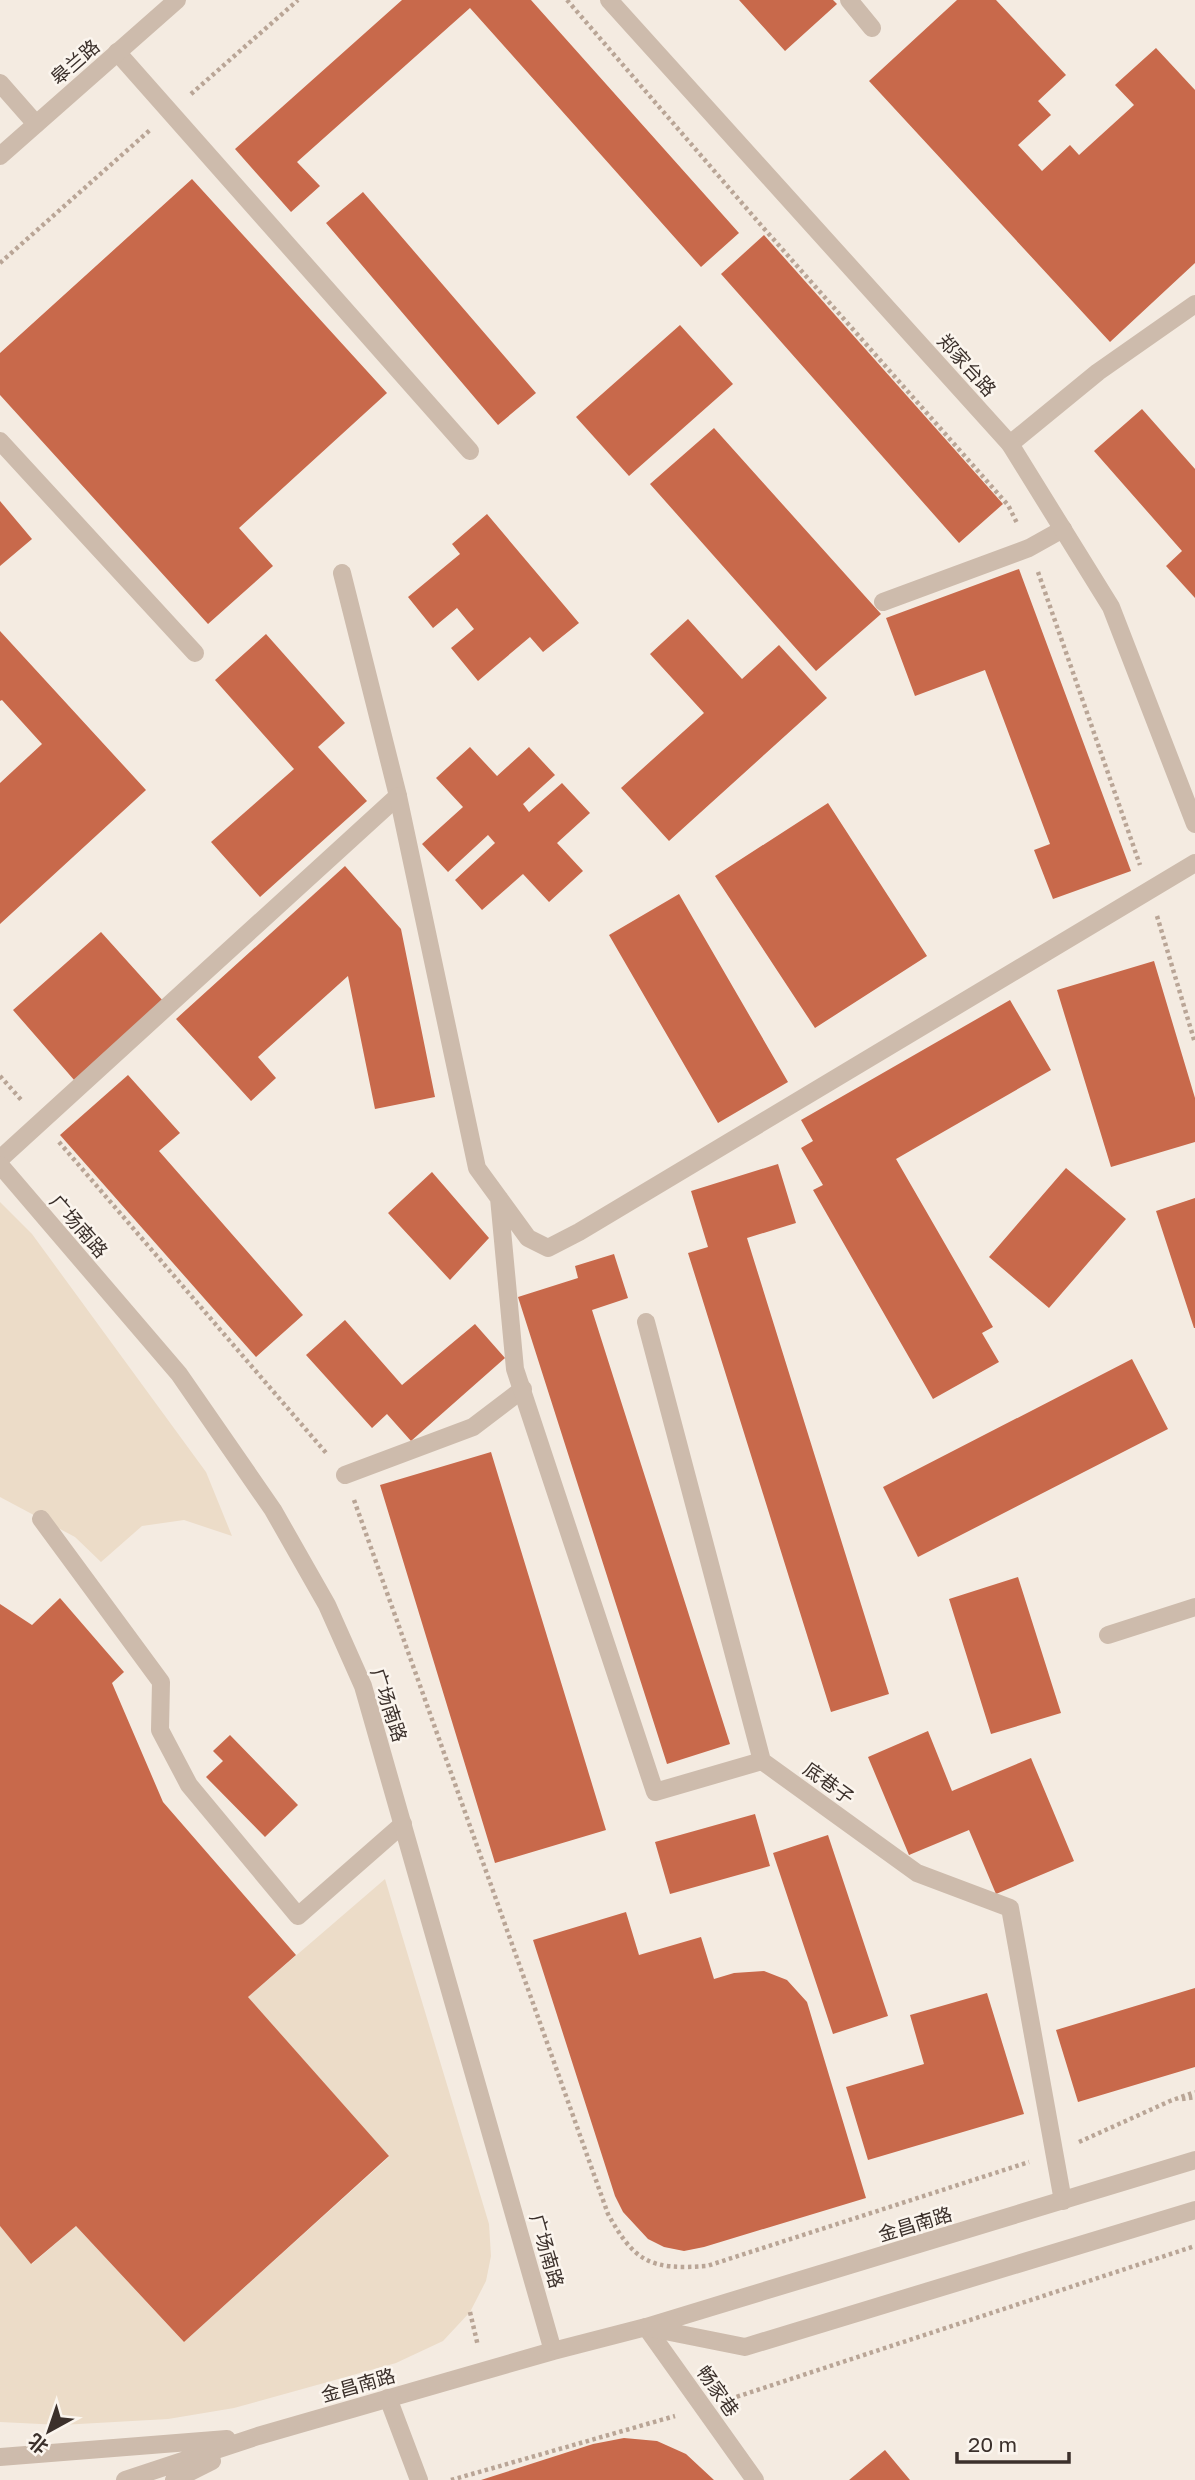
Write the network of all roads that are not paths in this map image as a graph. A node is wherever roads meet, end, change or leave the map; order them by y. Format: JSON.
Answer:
{"nodes":[{"id":1,"x":177,"y":0,"type":"edge"},
{"id":2,"x":609,"y":0,"type":"edge"},
{"id":3,"x":849,"y":0,"type":"edge"},
{"id":4,"x":872,"y":28,"type":"dead end"},
{"id":5,"x":117,"y":52,"type":"junction"},
{"id":6,"x":0,"y":83,"type":"edge"},
{"id":7,"x":36,"y":124,"type":"junction"},
{"id":8,"x":0,"y":156,"type":"edge"},
{"id":9,"x":1195,"y":304,"type":"edge"},
{"id":10,"x":0,"y":441,"type":"edge"},
{"id":11,"x":1010,"y":444,"type":"junction"},
{"id":12,"x":470,"y":451,"type":"dead end"},
{"id":13,"x":1063,"y":529,"type":"junction"},
{"id":14,"x":342,"y":573,"type":"dead end"},
{"id":15,"x":883,"y":602,"type":"dead end"},
{"id":16,"x":194,"y":653,"type":"dead end"},
{"id":17,"x":398,"y":796,"type":"junction"},
{"id":18,"x":1195,"y":824,"type":"edge"},
{"id":19,"x":1195,"y":863,"type":"edge"},
{"id":20,"x":0,"y":1159,"type":"edge"},
{"id":21,"x":0,"y":1165,"type":"edge"},
{"id":22,"x":499,"y":1198,"type":"junction"},
{"id":23,"x":646,"y":1322,"type":"dead end"},
{"id":24,"x":523,"y":1389,"type":"junction"},
{"id":25,"x":345,"y":1475,"type":"road end"},
{"id":26,"x":41,"y":1519,"type":"dead end"},
{"id":27,"x":1195,"y":1607,"type":"edge"},
{"id":28,"x":1108,"y":1635,"type":"dead end"},
{"id":29,"x":762,"y":1761,"type":"junction"},
{"id":30,"x":403,"y":1824,"type":"junction"},
{"id":31,"x":1195,"y":2160,"type":"edge"},
{"id":32,"x":1063,"y":2200,"type":"junction"},
{"id":33,"x":1195,"y":2210,"type":"edge"},
{"id":34,"x":646,"y":2327,"type":"junction"},
{"id":35,"x":553,"y":2351,"type":"junction"},
{"id":36,"x":388,"y":2398,"type":"junction"},
{"id":37,"x":258,"y":2436,"type":"junction"},
{"id":38,"x":0,"y":2456,"type":"edge"},
{"id":39,"x":125,"y":2480,"type":"edge"},
{"id":40,"x":174,"y":2480,"type":"edge"},
{"id":41,"x":419,"y":2480,"type":"edge"},
{"id":42,"x":755,"y":2480,"type":"edge"}],
"edges":[{"from":1,"to":5,"type":"street","name":"皋兰路"},
{"from":2,"to":11,"type":"street","name":"郑家台路"},
{"from":3,"to":4,"type":"street"},
{"from":5,"to":7,"type":"street","name":"皋兰路"},
{"from":5,"to":12,"type":"street"},
{"from":6,"to":7,"type":"street"},
{"from":7,"to":8,"type":"street","name":"皋兰路"},
{"from":9,"to":11,"type":"street"},
{"from":10,"to":16,"type":"street"},
{"from":11,"to":13,"type":"street","name":"郑家台路"},
{"from":13,"to":15,"type":"street"},
{"from":13,"to":18,"type":"street","name":"郑家台路"},
{"from":14,"to":17,"type":"street"},
{"from":17,"to":20,"type":"street"},
{"from":17,"to":22,"type":"street"},
{"from":19,"to":22,"type":"street"},
{"from":21,"to":30,"type":"street","name":"广场南路"},
{"from":22,"to":24,"type":"street"},
{"from":23,"to":29,"type":"street"},
{"from":24,"to":25,"type":"street"},
{"from":24,"to":29,"type":"street"},
{"from":26,"to":30,"type":"street"},
{"from":27,"to":28,"type":"street"},
{"from":29,"to":32,"type":"street","name":"底巷子"},
{"from":30,"to":35,"type":"street","name":"广场南路"},
{"from":31,"to":32,"type":"street","name":"金昌南路"},
{"from":32,"to":34,"type":"street","name":"金昌南路"},
{"from":33,"to":34,"type":"street","name":"金昌南路"},
{"from":34,"to":35,"type":"street","name":"金昌南路"},
{"from":34,"to":42,"type":"street","name":"畅家巷"},
{"from":35,"to":36,"type":"street","name":"金昌南路"},
{"from":36,"to":37,"type":"street","name":"金昌南路"},
{"from":36,"to":41,"type":"street"},
{"from":37,"to":38,"type":"street"},
{"from":37,"to":39,"type":"street","name":"金昌南路"},
{"from":37,"to":40,"type":"street"}]}
